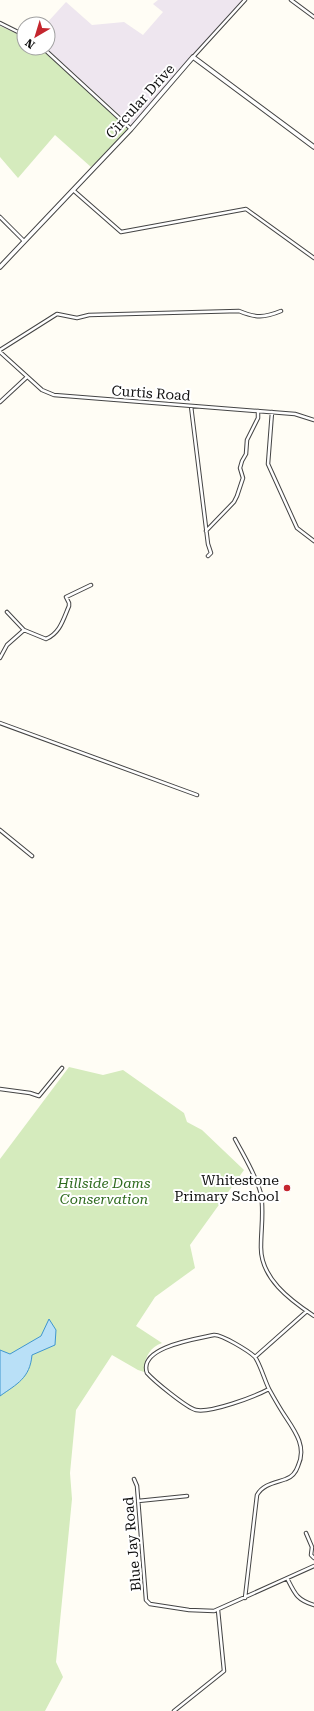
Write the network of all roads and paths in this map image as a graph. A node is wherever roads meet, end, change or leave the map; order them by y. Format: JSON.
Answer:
{"nodes":[{"id":1,"x":245,"y":0,"type":"edge"},
{"id":2,"x":291,"y":0,"type":"edge"},
{"id":3,"x":314,"y":17,"type":"edge"},
{"id":4,"x":0,"y":23,"type":"edge"},
{"id":5,"x":16,"y":31,"type":"edge"},
{"id":6,"x":52,"y":56,"type":"edge"},
{"id":7,"x":193,"y":57,"type":"junction"},
{"id":8,"x":131,"y":129,"type":"junction"},
{"id":9,"x":314,"y":147,"type":"edge"},
{"id":10,"x":73,"y":190,"type":"junction"},
{"id":11,"x":0,"y":218,"type":"edge"},
{"id":12,"x":24,"y":241,"type":"junction"},
{"id":13,"x":314,"y":257,"type":"edge"},
{"id":14,"x":0,"y":267,"type":"edge"},
{"id":15,"x":281,"y":311,"type":"dead end"},
{"id":16,"x":0,"y":351,"type":"edge"},
{"id":17,"x":27,"y":377,"type":"junction"},
{"id":18,"x":0,"y":402,"type":"edge"},
{"id":19,"x":191,"y":406,"type":"junction"},
{"id":20,"x":258,"y":411,"type":"junction"},
{"id":21,"x":272,"y":412,"type":"junction"},
{"id":22,"x":314,"y":420,"type":"edge"},
{"id":23,"x":206,"y":531,"type":"junction"},
{"id":24,"x":314,"y":541,"type":"edge"},
{"id":25,"x":208,"y":556,"type":"dead end"},
{"id":26,"x":91,"y":585,"type":"dead end"},
{"id":27,"x":7,"y":612,"type":"dead end"},
{"id":28,"x":24,"y":630,"type":"junction"},
{"id":29,"x":0,"y":658,"type":"edge"},
{"id":30,"x":0,"y":723,"type":"edge"},
{"id":31,"x":197,"y":795,"type":"dead end"},
{"id":32,"x":0,"y":830,"type":"edge"},
{"id":33,"x":32,"y":856,"type":"dead end"},
{"id":34,"x":62,"y":1068,"type":"dead end"},
{"id":35,"x":0,"y":1089,"type":"edge"},
{"id":36,"x":235,"y":1139,"type":"dead end"},
{"id":37,"x":307,"y":1311,"type":"junction"},
{"id":38,"x":314,"y":1316,"type":"edge"},
{"id":39,"x":255,"y":1357,"type":"junction"},
{"id":40,"x":269,"y":1389,"type":"junction"},
{"id":41,"x":134,"y":1479,"type":"dead end"},
{"id":42,"x":187,"y":1496,"type":"dead end"},
{"id":43,"x":138,"y":1501,"type":"junction"},
{"id":44,"x":306,"y":1533,"type":"dead end"},
{"id":45,"x":314,"y":1558,"type":"edge"},
{"id":46,"x":314,"y":1566,"type":"edge"},
{"id":47,"x":288,"y":1578,"type":"junction"},
{"id":48,"x":245,"y":1598,"type":"junction"},
{"id":49,"x":314,"y":1605,"type":"edge"},
{"id":50,"x":218,"y":1610,"type":"junction"},
{"id":51,"x":174,"y":1711,"type":"edge"}],
"edges":[{"from":1,"to":7,"type":"street"},
{"from":2,"to":3,"type":"street"},
{"from":4,"to":5,"type":"street"},
{"from":6,"to":8,"type":"street"},
{"from":7,"to":8,"type":"street","name":"Circular Drive"},
{"from":7,"to":9,"type":"street","name":"Circular Drive"},
{"from":8,"to":10,"type":"street","name":"Circular Drive"},
{"from":10,"to":12,"type":"street","name":"Circular Drive"},
{"from":10,"to":13,"type":"street"},
{"from":11,"to":12,"type":"street"},
{"from":12,"to":14,"type":"street","name":"Circular Drive"},
{"from":15,"to":16,"type":"street"},
{"from":16,"to":17,"type":"street","name":"Curtis Road"},
{"from":17,"to":18,"type":"street"},
{"from":17,"to":19,"type":"street","name":"Curtis Road"},
{"from":19,"to":20,"type":"street","name":"Curtis Road"},
{"from":19,"to":23,"type":"street"},
{"from":20,"to":21,"type":"street","name":"Curtis Road"},
{"from":20,"to":23,"type":"street"},
{"from":21,"to":22,"type":"street","name":"Curtis Road"},
{"from":21,"to":24,"type":"street"},
{"from":23,"to":25,"type":"street"},
{"from":26,"to":28,"type":"street"},
{"from":27,"to":28,"type":"street"},
{"from":28,"to":29,"type":"street"},
{"from":30,"to":31,"type":"street"},
{"from":32,"to":33,"type":"street"},
{"from":34,"to":35,"type":"street"},
{"from":36,"to":37,"type":"street"},
{"from":37,"to":38,"type":"street"},
{"from":37,"to":39,"type":"street"},
{"from":39,"to":40,"type":"street"},
{"from":39,"to":40,"type":"street"},
{"from":40,"to":48,"type":"street"},
{"from":41,"to":43,"type":"street","name":"Blue Jay Road"},
{"from":42,"to":43,"type":"street"},
{"from":43,"to":50,"type":"street","name":"Blue Jay Road"},
{"from":44,"to":45,"type":"street"},
{"from":46,"to":47,"type":"street","name":"Blue Jay Road"},
{"from":47,"to":48,"type":"street","name":"Blue Jay Road"},
{"from":47,"to":49,"type":"street"},
{"from":48,"to":50,"type":"street","name":"Blue Jay Road"},
{"from":50,"to":51,"type":"street"}]}
